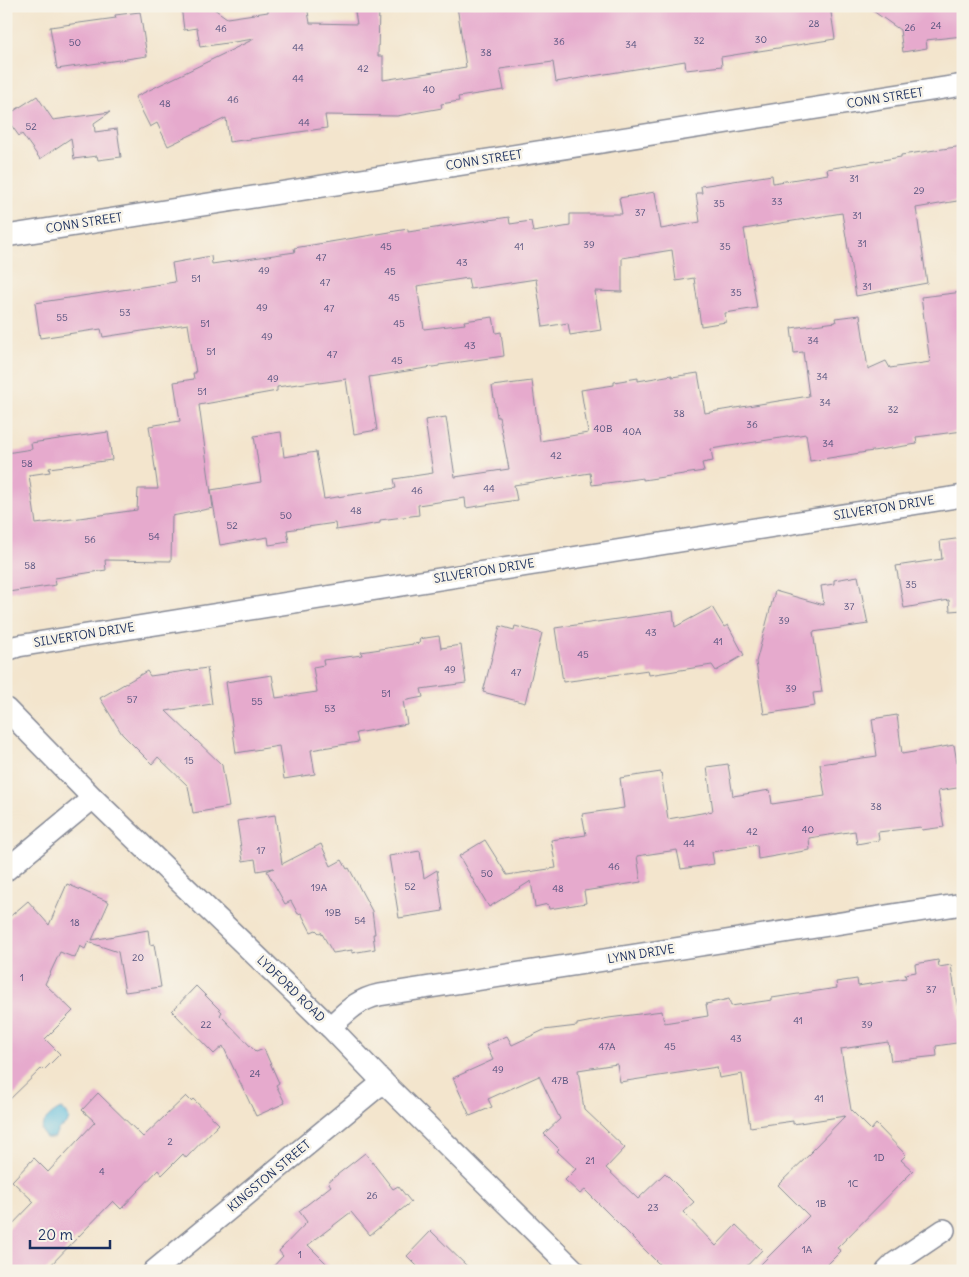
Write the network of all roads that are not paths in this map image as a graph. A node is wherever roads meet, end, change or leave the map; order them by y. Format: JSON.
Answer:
{"nodes":[{"id":1,"x":963,"y":85,"type":"edge"},
{"id":2,"x":6,"y":236,"type":"edge"},
{"id":3,"x":963,"y":496,"type":"edge"},
{"id":4,"x":6,"y":650,"type":"edge"},
{"id":5,"x":6,"y":709,"type":"edge"},
{"id":6,"x":93,"y":798,"type":"junction"},
{"id":7,"x":6,"y":870,"type":"edge"},
{"id":8,"x":963,"y":904,"type":"edge"},
{"id":9,"x":330,"y":1027,"type":"junction"},
{"id":10,"x":383,"y":1082,"type":"junction"},
{"id":11,"x":944,"y":1230,"type":"dead end"},
{"id":12,"x":154,"y":1271,"type":"edge"},
{"id":13,"x":575,"y":1271,"type":"edge"},
{"id":14,"x":887,"y":1271,"type":"edge"}],
"edges":[{"from":1,"to":2,"type":"street","name":"CONN STREET"},
{"from":3,"to":4,"type":"street","name":"SILVERTON DRIVE"},
{"from":5,"to":6,"type":"street","name":"LYDFORD ROAD"},
{"from":6,"to":7,"type":"street"},
{"from":6,"to":9,"type":"street","name":"LYDFORD ROAD"},
{"from":8,"to":9,"type":"street","name":"LYNN DRIVE"},
{"from":9,"to":10,"type":"street","name":"LYDFORD ROAD"},
{"from":10,"to":12,"type":"street","name":"KINGSTON STREET"},
{"from":10,"to":13,"type":"street","name":"LYDFORD ROAD"},
{"from":11,"to":14,"type":"street"}]}
